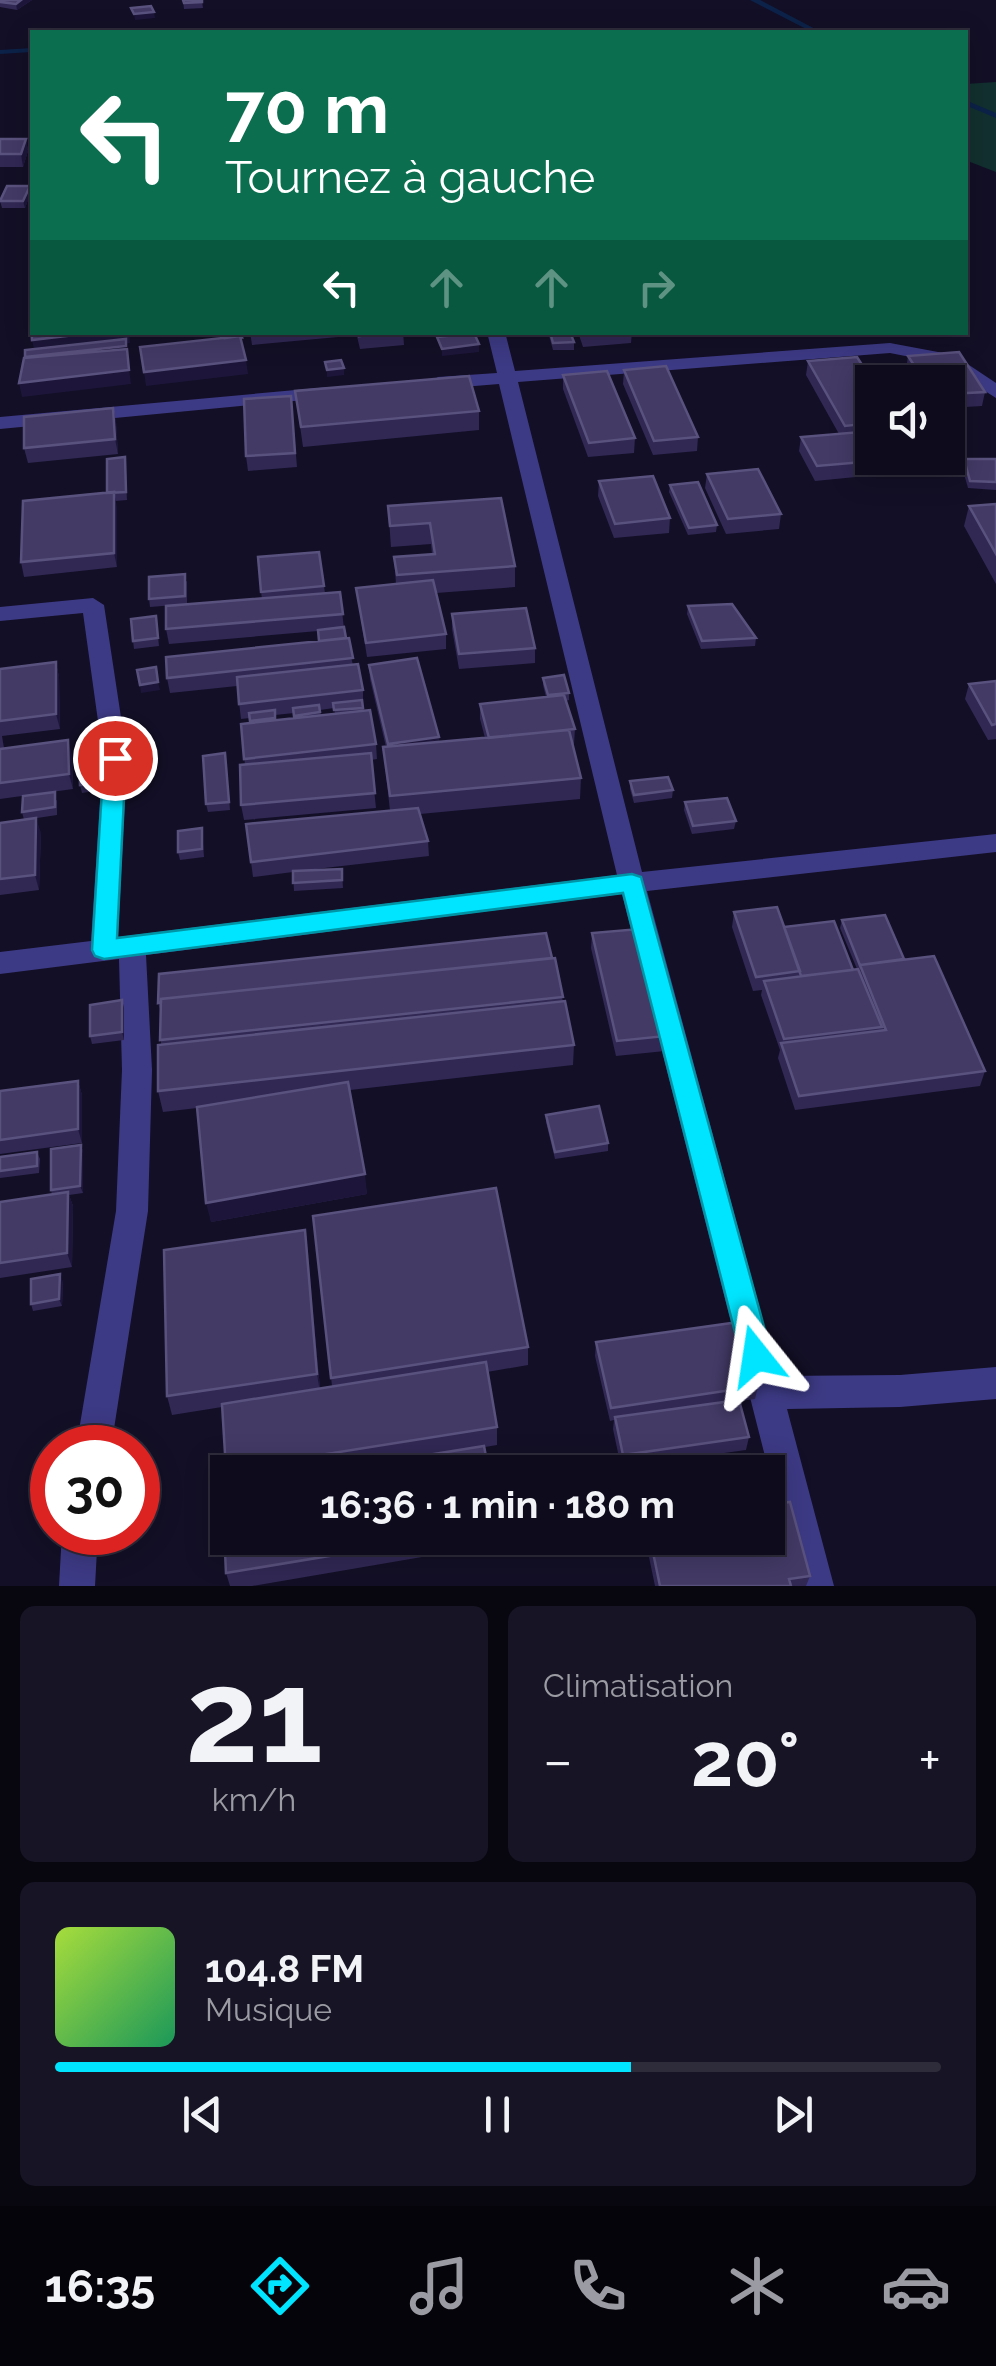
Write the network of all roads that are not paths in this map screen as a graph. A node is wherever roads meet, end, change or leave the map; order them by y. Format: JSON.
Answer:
{"nodes":[{"id":1,"x":497,"y":335,"type":"edge"},
{"id":2,"x":505,"y":376,"type":"junction"},
{"id":3,"x":408,"y":385,"type":"edge"},
{"id":4,"x":350,"y":390,"type":"edge"},
{"id":5,"x":996,"y":392,"type":"edge"},
{"id":6,"x":0,"y":422,"type":"edge"},
{"id":7,"x":0,"y":614,"type":"edge"},
{"id":8,"x":996,"y":842,"type":"edge"},
{"id":9,"x":632,"y":883,"type":"junction"},
{"id":10,"x":118,"y":948,"type":"junction"},
{"id":11,"x":0,"y":963,"type":"edge"},
{"id":12,"x":996,"y":1383,"type":"edge"},
{"id":13,"x":766,"y":1393,"type":"junction"},
{"id":14,"x":97,"y":1425,"type":"edge"},
{"id":15,"x":79,"y":1555,"type":"edge"},
{"id":16,"x":77,"y":1586,"type":"edge"},
{"id":17,"x":816,"y":1586,"type":"edge"}],
"edges":[{"from":1,"to":2,"type":"street"},
{"from":2,"to":3,"type":"street"},
{"from":2,"to":5,"type":"street"},
{"from":2,"to":9,"type":"street"},
{"from":4,"to":6,"type":"street"},
{"from":7,"to":10,"type":"street"},
{"from":8,"to":9,"type":"street"},
{"from":9,"to":10,"type":"street"},
{"from":9,"to":13,"type":"street"},
{"from":10,"to":11,"type":"street"},
{"from":10,"to":14,"type":"street"},
{"from":12,"to":13,"type":"street"},
{"from":13,"to":17,"type":"street"},
{"from":15,"to":16,"type":"street"}]}
